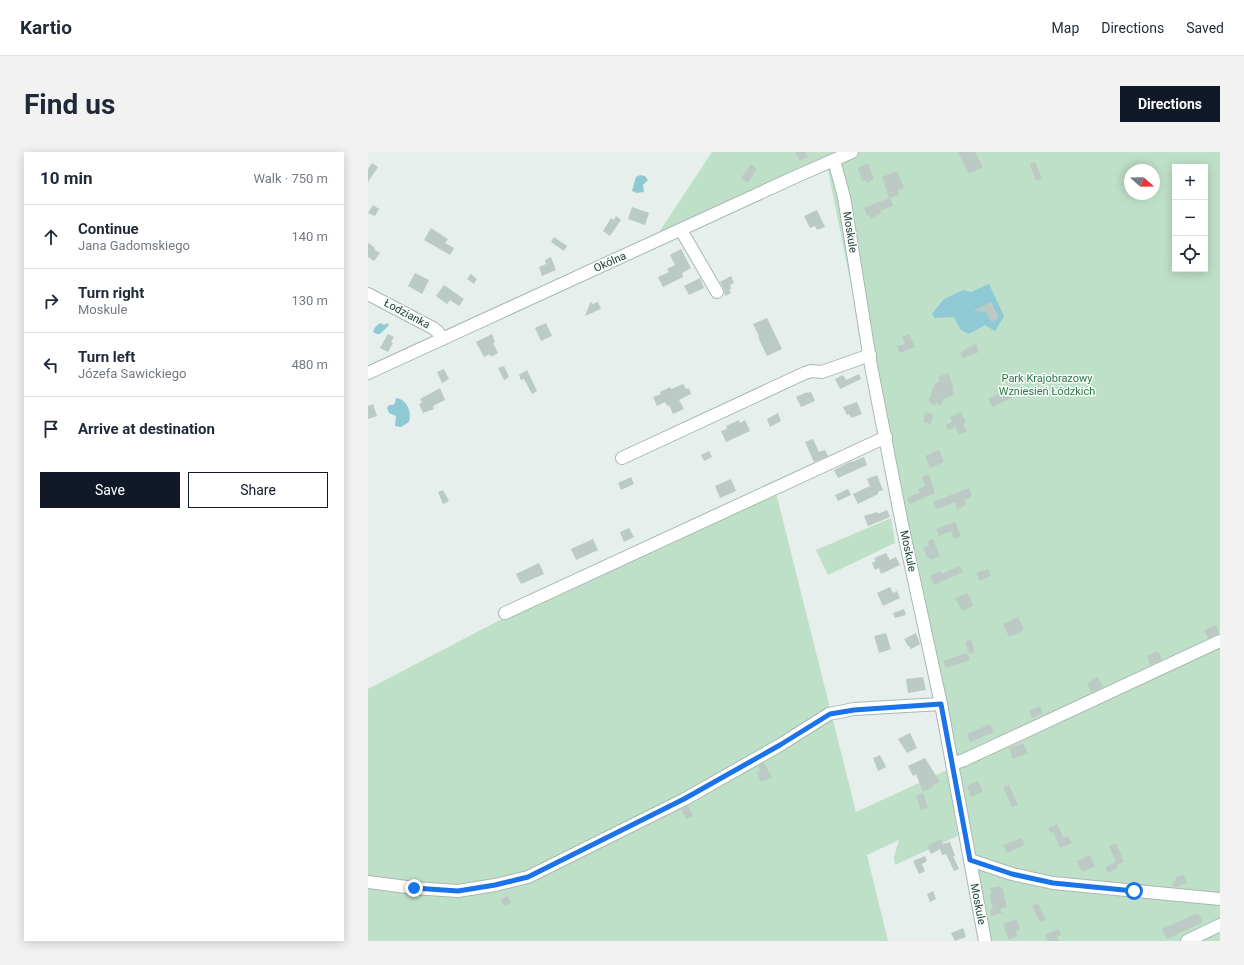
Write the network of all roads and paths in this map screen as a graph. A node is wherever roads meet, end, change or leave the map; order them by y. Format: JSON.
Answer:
{"nodes":[{"id":1,"x":852,"y":152,"type":"edge"},
{"id":2,"x":834,"y":160,"type":"junction"},
{"id":3,"x":681,"y":230,"type":"junction"},
{"id":4,"x":717,"y":292,"type":"dead end"},
{"id":5,"x":368,"y":294,"type":"edge"},
{"id":6,"x":442,"y":339,"type":"junction"},
{"id":7,"x":870,"y":355,"type":"junction"},
{"id":8,"x":368,"y":373,"type":"edge"},
{"id":9,"x":886,"y":437,"type":"junction"},
{"id":10,"x":622,"y":458,"type":"dead end"},
{"id":11,"x":505,"y":613,"type":"dead end"},
{"id":12,"x":1220,"y":641,"type":"edge"},
{"id":13,"x":941,"y":704,"type":"junction"},
{"id":14,"x":952,"y":764,"type":"junction"},
{"id":15,"x":970,"y":860,"type":"junction"},
{"id":16,"x":368,"y":882,"type":"edge"},
{"id":17,"x":1220,"y":899,"type":"edge"},
{"id":18,"x":1220,"y":925,"type":"edge"},
{"id":19,"x":986,"y":941,"type":"edge"},
{"id":20,"x":1187,"y":941,"type":"edge"}],
"edges":[{"from":1,"to":2,"type":"street","name":"Okólna"},
{"from":2,"to":3,"type":"street","name":"Okólna"},
{"from":2,"to":7,"type":"street","name":"Moskule"},
{"from":3,"to":4,"type":"street"},
{"from":3,"to":6,"type":"street","name":"Okólna"},
{"from":5,"to":6,"type":"street","name":"Łodzianka"},
{"from":6,"to":8,"type":"street","name":"Okólna"},
{"from":7,"to":9,"type":"street","name":"Moskule"},
{"from":7,"to":10,"type":"street"},
{"from":9,"to":11,"type":"street"},
{"from":9,"to":13,"type":"street","name":"Moskule"},
{"from":12,"to":14,"type":"street"},
{"from":13,"to":14,"type":"street","name":"Moskule"},
{"from":13,"to":16,"type":"street"},
{"from":14,"to":15,"type":"street","name":"Moskule"},
{"from":15,"to":17,"type":"street"},
{"from":15,"to":19,"type":"street","name":"Moskule"},
{"from":18,"to":20,"type":"street"}]}
